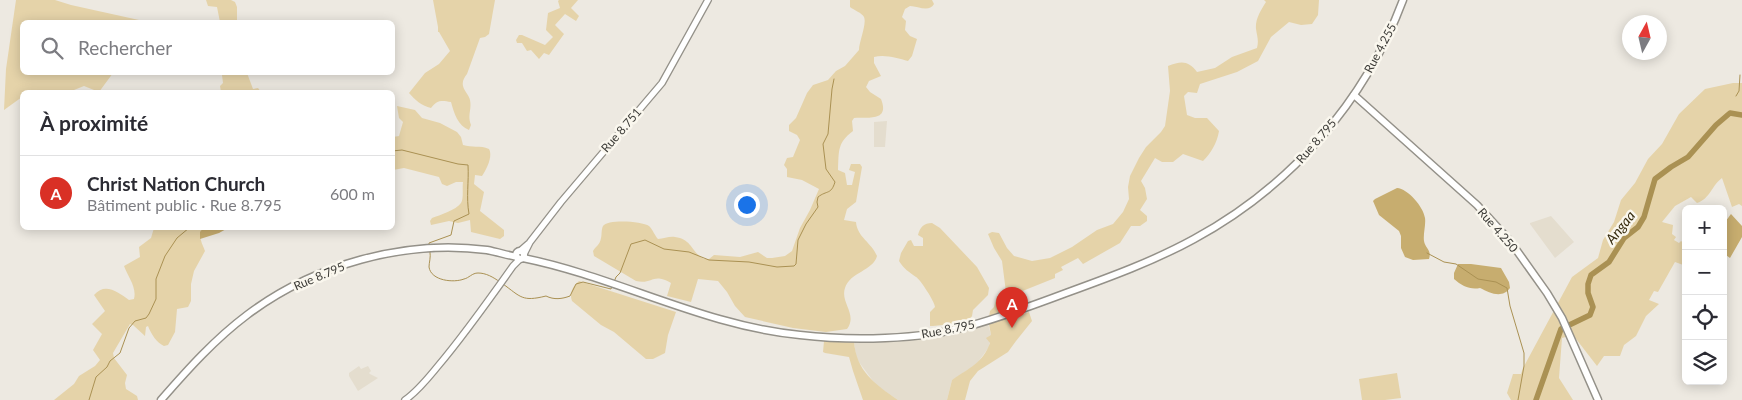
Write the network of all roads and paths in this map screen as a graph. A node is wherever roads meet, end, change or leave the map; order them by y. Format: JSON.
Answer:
{"nodes":[{"id":1,"x":708,"y":0,"type":"edge"},
{"id":2,"x":1403,"y":0,"type":"edge"},
{"id":3,"x":1354,"y":95,"type":"junction"},
{"id":4,"x":520,"y":255,"type":"junction"},
{"id":5,"x":161,"y":400,"type":"edge"},
{"id":6,"x":406,"y":400,"type":"edge"},
{"id":7,"x":1598,"y":400,"type":"edge"}],
"edges":[{"from":1,"to":4,"type":"main road","name":"Rue 8.751"},
{"from":2,"to":3,"type":"main road","name":"Rue 4.255"},
{"from":3,"to":4,"type":"main road","name":"Rue 8.795"},
{"from":3,"to":7,"type":"main road","name":"Rue 4.250"},
{"from":4,"to":5,"type":"main road","name":"Rue 8.795"},
{"from":4,"to":6,"type":"main road","name":"Rue 8.751"}]}
